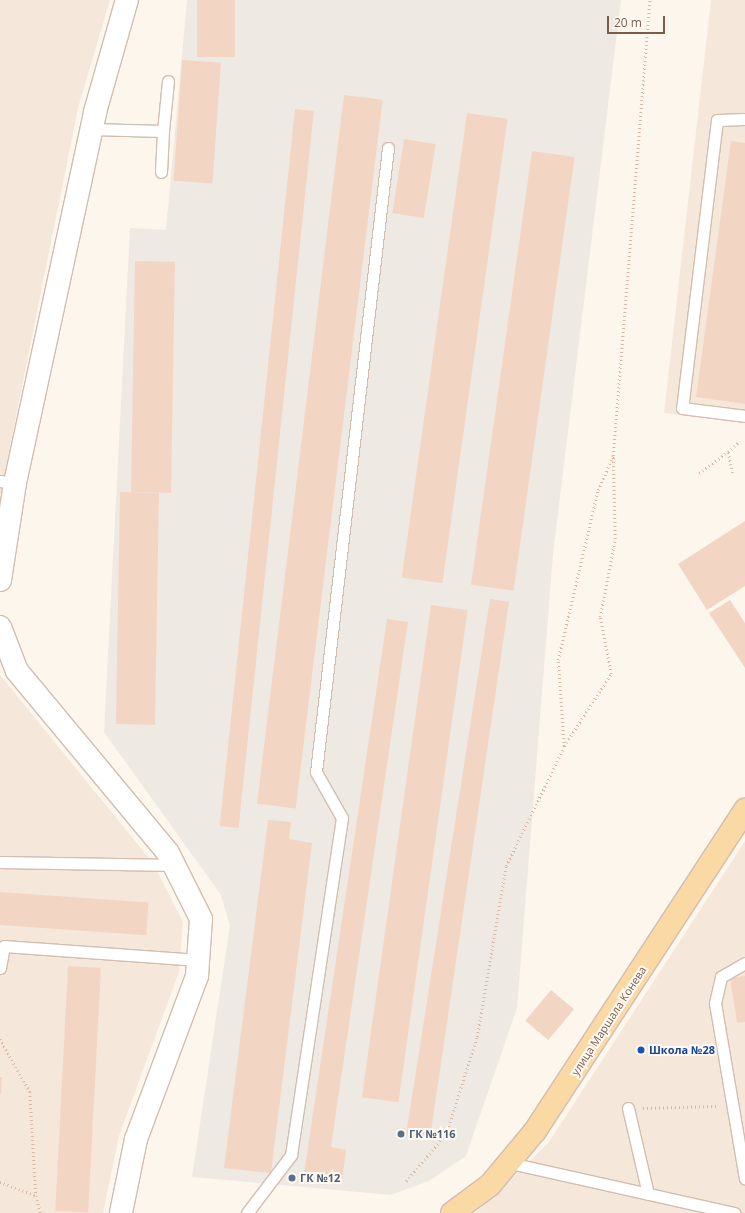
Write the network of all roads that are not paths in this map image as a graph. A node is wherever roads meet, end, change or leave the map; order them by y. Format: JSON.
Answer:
{"nodes":[{"id":1,"x":127,"y":0,"type":"edge"},
{"id":2,"x":168,"y":82,"type":"dead end"},
{"id":3,"x":745,"y":119,"type":"edge"},
{"id":4,"x":91,"y":129,"type":"junction"},
{"id":5,"x":163,"y":131,"type":"junction"},
{"id":6,"x":388,"y":148,"type":"dead end"},
{"id":7,"x":162,"y":172,"type":"dead end"},
{"id":8,"x":745,"y":416,"type":"edge"},
{"id":9,"x":7,"y":482,"type":"edge"},
{"id":10,"x":0,"y":580,"type":"edge"},
{"id":11,"x":0,"y":627,"type":"edge"},
{"id":12,"x":9,"y":670,"type":"edge"},
{"id":13,"x":745,"y":810,"type":"edge"},
{"id":14,"x":0,"y":862,"type":"edge"},
{"id":15,"x":175,"y":865,"type":"junction"},
{"id":16,"x":198,"y":960,"type":"junction"},
{"id":17,"x":745,"y":963,"type":"edge"},
{"id":18,"x":0,"y":968,"type":"edge"},
{"id":19,"x":628,"y":1108,"type":"road end"},
{"id":20,"x":510,"y":1163,"type":"junction"},
{"id":21,"x":745,"y":1178,"type":"edge"},
{"id":22,"x":648,"y":1194,"type":"junction"},
{"id":23,"x":121,"y":1213,"type":"edge"},
{"id":24,"x":247,"y":1213,"type":"edge"},
{"id":25,"x":452,"y":1213,"type":"edge"},
{"id":26,"x":734,"y":1213,"type":"edge"}],
"edges":[{"from":1,"to":4,"type":"street"},
{"from":2,"to":5,"type":"lane"},
{"from":3,"to":8,"type":"lane"},
{"from":4,"to":5,"type":"lane"},
{"from":4,"to":9,"type":"street"},
{"from":5,"to":7,"type":"lane"},
{"from":6,"to":24,"type":"lane"},
{"from":9,"to":10,"type":"street"},
{"from":11,"to":12,"type":"street"},
{"from":12,"to":15,"type":"street"},
{"from":13,"to":20,"type":"main road","name":"улица Маршала Конева"},
{"from":14,"to":15,"type":"lane"},
{"from":15,"to":16,"type":"street"},
{"from":16,"to":18,"type":"lane"},
{"from":16,"to":23,"type":"street"},
{"from":17,"to":21,"type":"lane"},
{"from":19,"to":22,"type":"lane"},
{"from":20,"to":22,"type":"lane"},
{"from":20,"to":25,"type":"main road","name":"улица Маршала Конева"},
{"from":22,"to":26,"type":"lane"}]}
